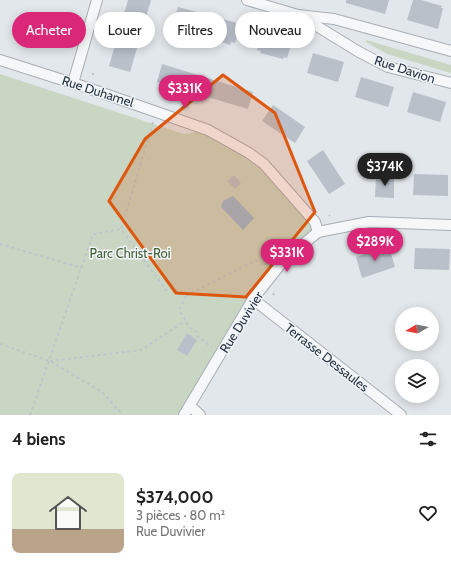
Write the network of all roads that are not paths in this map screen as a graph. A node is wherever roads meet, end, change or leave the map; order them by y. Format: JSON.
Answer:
{"nodes":[{"id":1,"x":97,"y":0,"type":"edge"},
{"id":2,"x":247,"y":0,"type":"edge"},
{"id":3,"x":288,"y":12,"type":"edge"},
{"id":4,"x":315,"y":17,"type":"edge"},
{"id":5,"x":315,"y":25,"type":"edge"},
{"id":6,"x":451,"y":51,"type":"edge"},
{"id":7,"x":0,"y":60,"type":"edge"},
{"id":8,"x":73,"y":83,"type":"junction"},
{"id":9,"x":451,"y":83,"type":"edge"},
{"id":10,"x":451,"y":225,"type":"edge"},
{"id":11,"x":318,"y":232,"type":"junction"},
{"id":12,"x":253,"y":298,"type":"junction"},
{"id":13,"x":190,"y":406,"type":"junction"},
{"id":14,"x":184,"y":415,"type":"edge"},
{"id":15,"x":200,"y":415,"type":"edge"},
{"id":16,"x":401,"y":415,"type":"edge"}],
"edges":[{"from":1,"to":8,"type":"street"},
{"from":2,"to":3,"type":"street","name":"Rue Davion"},
{"from":4,"to":6,"type":"street","name":"Rue Davion"},
{"from":5,"to":9,"type":"street","name":"Rue Davion"},
{"from":7,"to":8,"type":"street","name":"Rue Duhamel"},
{"from":8,"to":11,"type":"street","name":"Rue Duhamel"},
{"from":10,"to":11,"type":"street","name":"Rue Duvivier"},
{"from":11,"to":12,"type":"street","name":"Rue Duvivier"},
{"from":12,"to":13,"type":"street","name":"Rue Duvivier"},
{"from":12,"to":16,"type":"street","name":"Terrasse Dessaules"},
{"from":13,"to":14,"type":"street","name":"Rue Duvivier"},
{"from":13,"to":15,"type":"street"}]}
